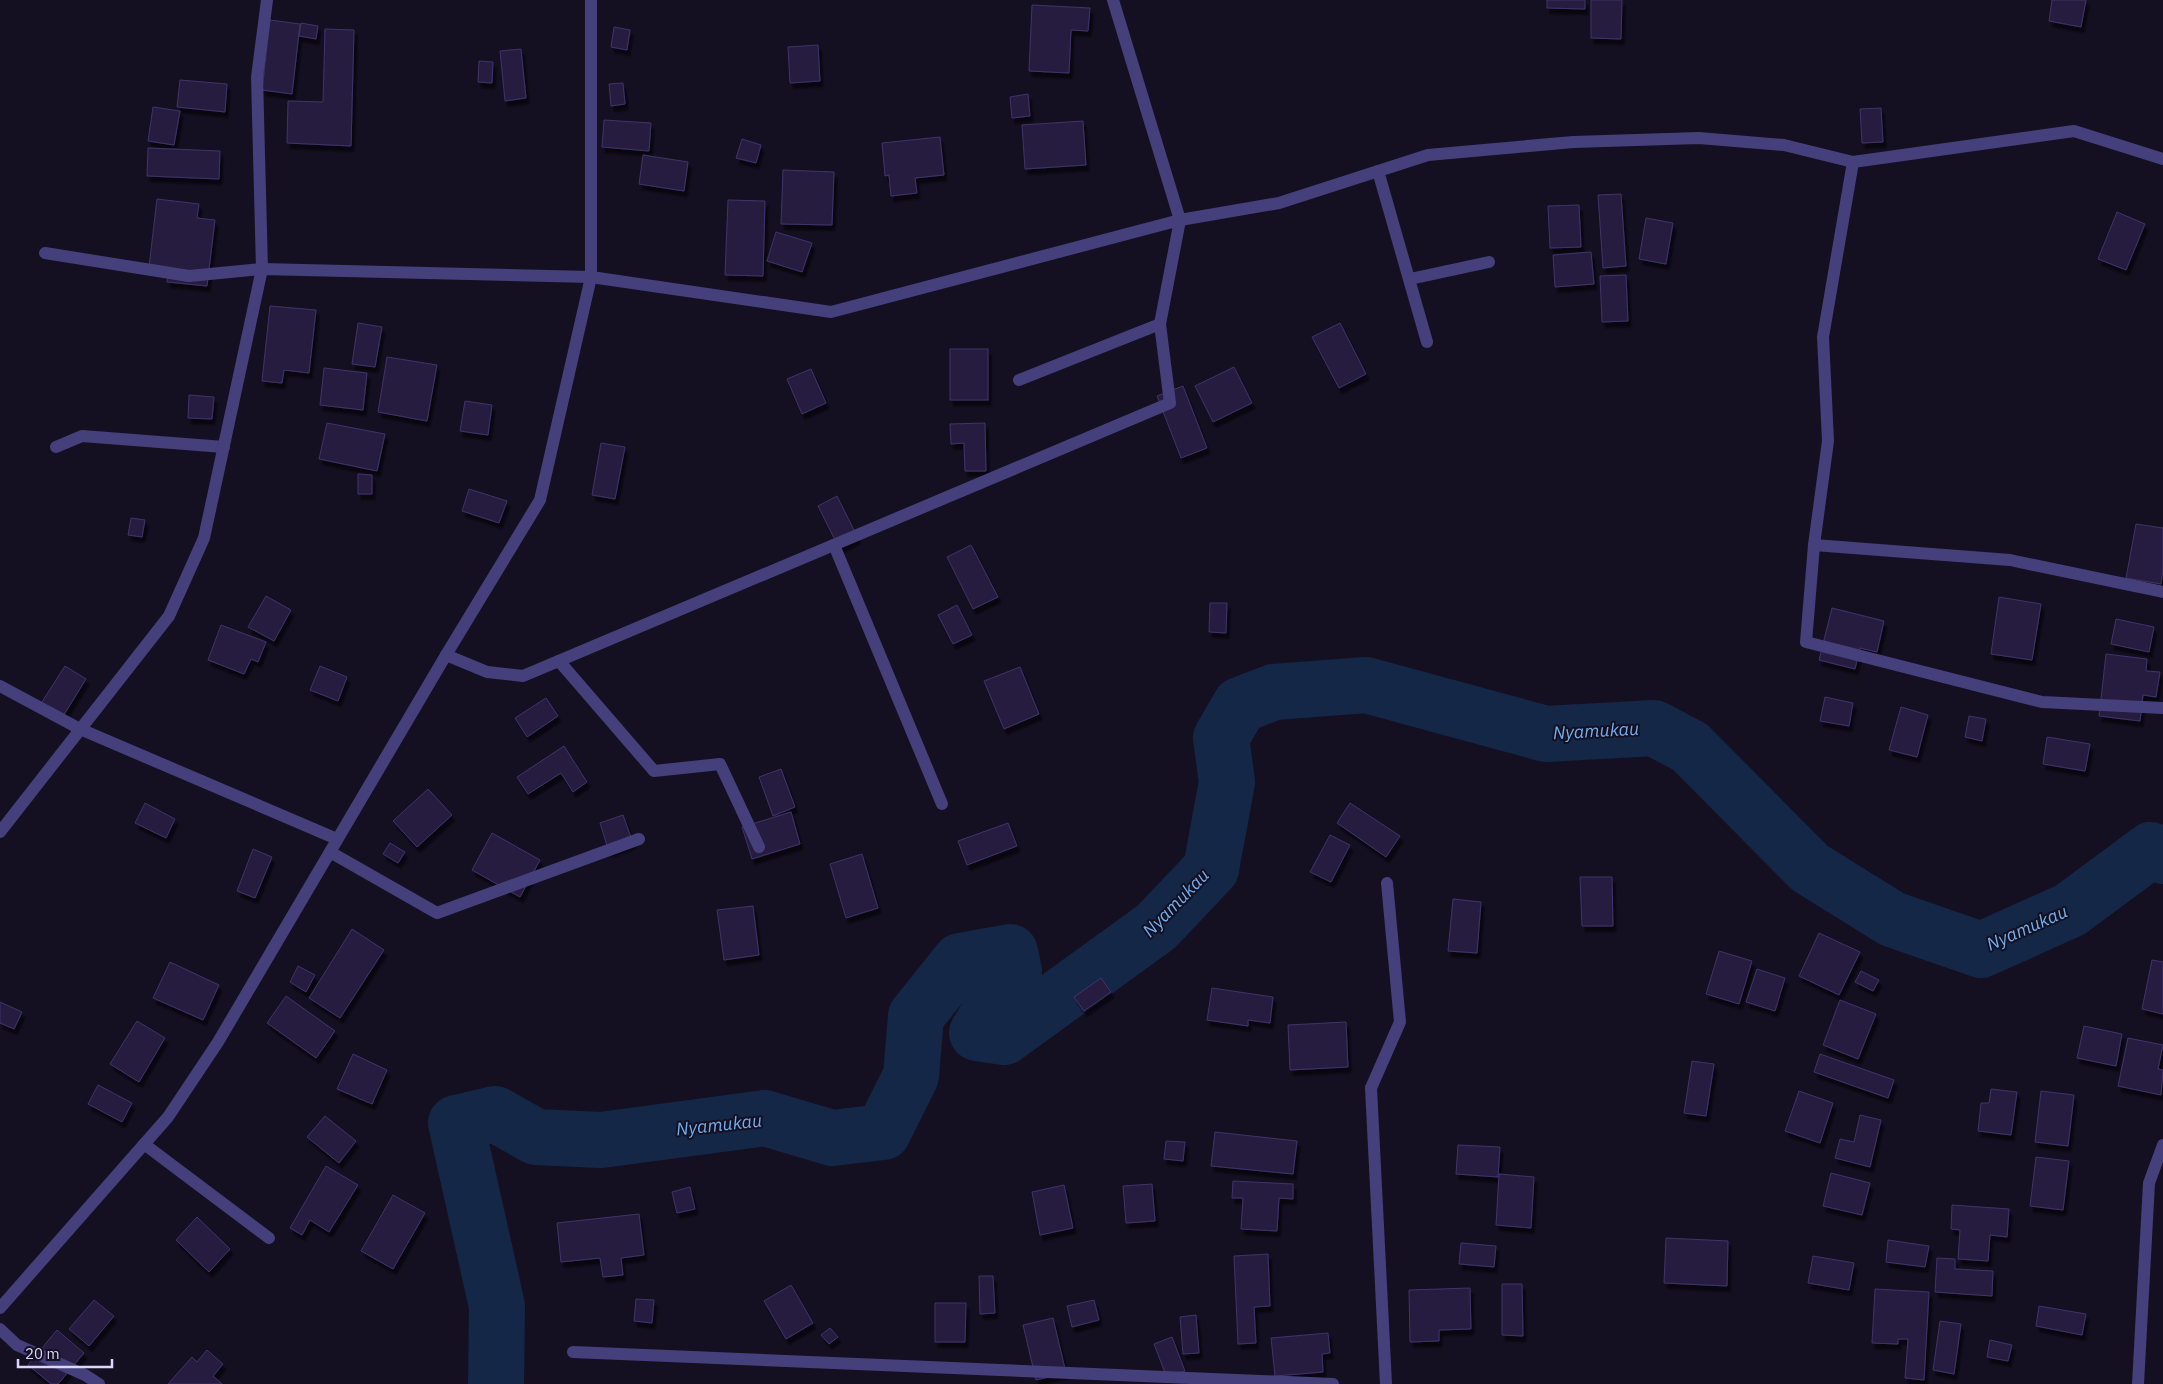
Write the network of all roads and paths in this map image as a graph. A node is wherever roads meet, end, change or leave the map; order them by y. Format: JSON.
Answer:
{"nodes":[{"id":1,"x":267,"y":0,"type":"edge"},
{"id":2,"x":590,"y":0,"type":"edge"},
{"id":3,"x":1113,"y":0,"type":"edge"},
{"id":4,"x":2163,"y":159,"type":"edge"},
{"id":5,"x":1853,"y":162,"type":"junction"},
{"id":6,"x":1378,"y":171,"type":"junction"},
{"id":7,"x":1180,"y":220,"type":"junction"},
{"id":8,"x":45,"y":253,"type":"dead end"},
{"id":9,"x":1489,"y":262,"type":"dead end"},
{"id":10,"x":262,"y":269,"type":"junction"},
{"id":11,"x":591,"y":277,"type":"junction"},
{"id":12,"x":1410,"y":279,"type":"junction"},
{"id":13,"x":1160,"y":324,"type":"junction"},
{"id":14,"x":1427,"y":342,"type":"dead end"},
{"id":15,"x":1019,"y":380,"type":"dead end"},
{"id":16,"x":56,"y":446,"type":"dead end"},
{"id":17,"x":224,"y":447,"type":"junction"},
{"id":18,"x":834,"y":545,"type":"junction"},
{"id":19,"x":1814,"y":545,"type":"junction"},
{"id":20,"x":2163,"y":592,"type":"edge"},
{"id":21,"x":446,"y":654,"type":"junction"},
{"id":22,"x":559,"y":661,"type":"junction"},
{"id":23,"x":0,"y":686,"type":"edge"},
{"id":24,"x":2163,"y":708,"type":"edge"},
{"id":25,"x":80,"y":729,"type":"junction"},
{"id":26,"x":942,"y":804,"type":"dead end"},
{"id":27,"x":0,"y":832,"type":"edge"},
{"id":28,"x":337,"y":839,"type":"junction"},
{"id":29,"x":639,"y":839,"type":"dead end"},
{"id":30,"x":759,"y":847,"type":"dead end"},
{"id":31,"x":330,"y":852,"type":"junction"},
{"id":32,"x":1387,"y":883,"type":"dead end"},
{"id":33,"x":144,"y":1144,"type":"junction"},
{"id":34,"x":2163,"y":1145,"type":"edge"},
{"id":35,"x":270,"y":1238,"type":"dead end"},
{"id":36,"x":0,"y":1308,"type":"edge"},
{"id":37,"x":0,"y":1329,"type":"edge"},
{"id":38,"x":573,"y":1352,"type":"dead end"},
{"id":39,"x":99,"y":1384,"type":"edge"},
{"id":40,"x":1333,"y":1384,"type":"edge"},
{"id":41,"x":1386,"y":1384,"type":"edge"},
{"id":42,"x":2138,"y":1384,"type":"edge"}],
"edges":[{"from":1,"to":10,"type":"street"},
{"from":2,"to":11,"type":"street"},
{"from":3,"to":7,"type":"street"},
{"from":4,"to":5,"type":"street"},
{"from":5,"to":6,"type":"street"},
{"from":5,"to":19,"type":"street"},
{"from":6,"to":7,"type":"street"},
{"from":6,"to":12,"type":"street"},
{"from":7,"to":11,"type":"street"},
{"from":7,"to":13,"type":"street"},
{"from":8,"to":10,"type":"street"},
{"from":9,"to":12,"type":"street"},
{"from":10,"to":11,"type":"street"},
{"from":10,"to":17,"type":"street"},
{"from":11,"to":21,"type":"street"},
{"from":12,"to":14,"type":"street"},
{"from":13,"to":15,"type":"street"},
{"from":13,"to":18,"type":"street"},
{"from":16,"to":17,"type":"street"},
{"from":17,"to":25,"type":"street"},
{"from":18,"to":22,"type":"street"},
{"from":18,"to":26,"type":"street"},
{"from":19,"to":20,"type":"street"},
{"from":19,"to":24,"type":"street"},
{"from":21,"to":22,"type":"street"},
{"from":21,"to":28,"type":"street"},
{"from":22,"to":30,"type":"street"},
{"from":23,"to":25,"type":"street"},
{"from":25,"to":27,"type":"street"},
{"from":25,"to":28,"type":"street"},
{"from":28,"to":31,"type":"street"},
{"from":29,"to":31,"type":"street"},
{"from":31,"to":33,"type":"street"},
{"from":32,"to":41,"type":"street"},
{"from":33,"to":35,"type":"street"},
{"from":33,"to":36,"type":"street"},
{"from":34,"to":42,"type":"street"},
{"from":37,"to":39,"type":"street"},
{"from":38,"to":40,"type":"street"}]}
